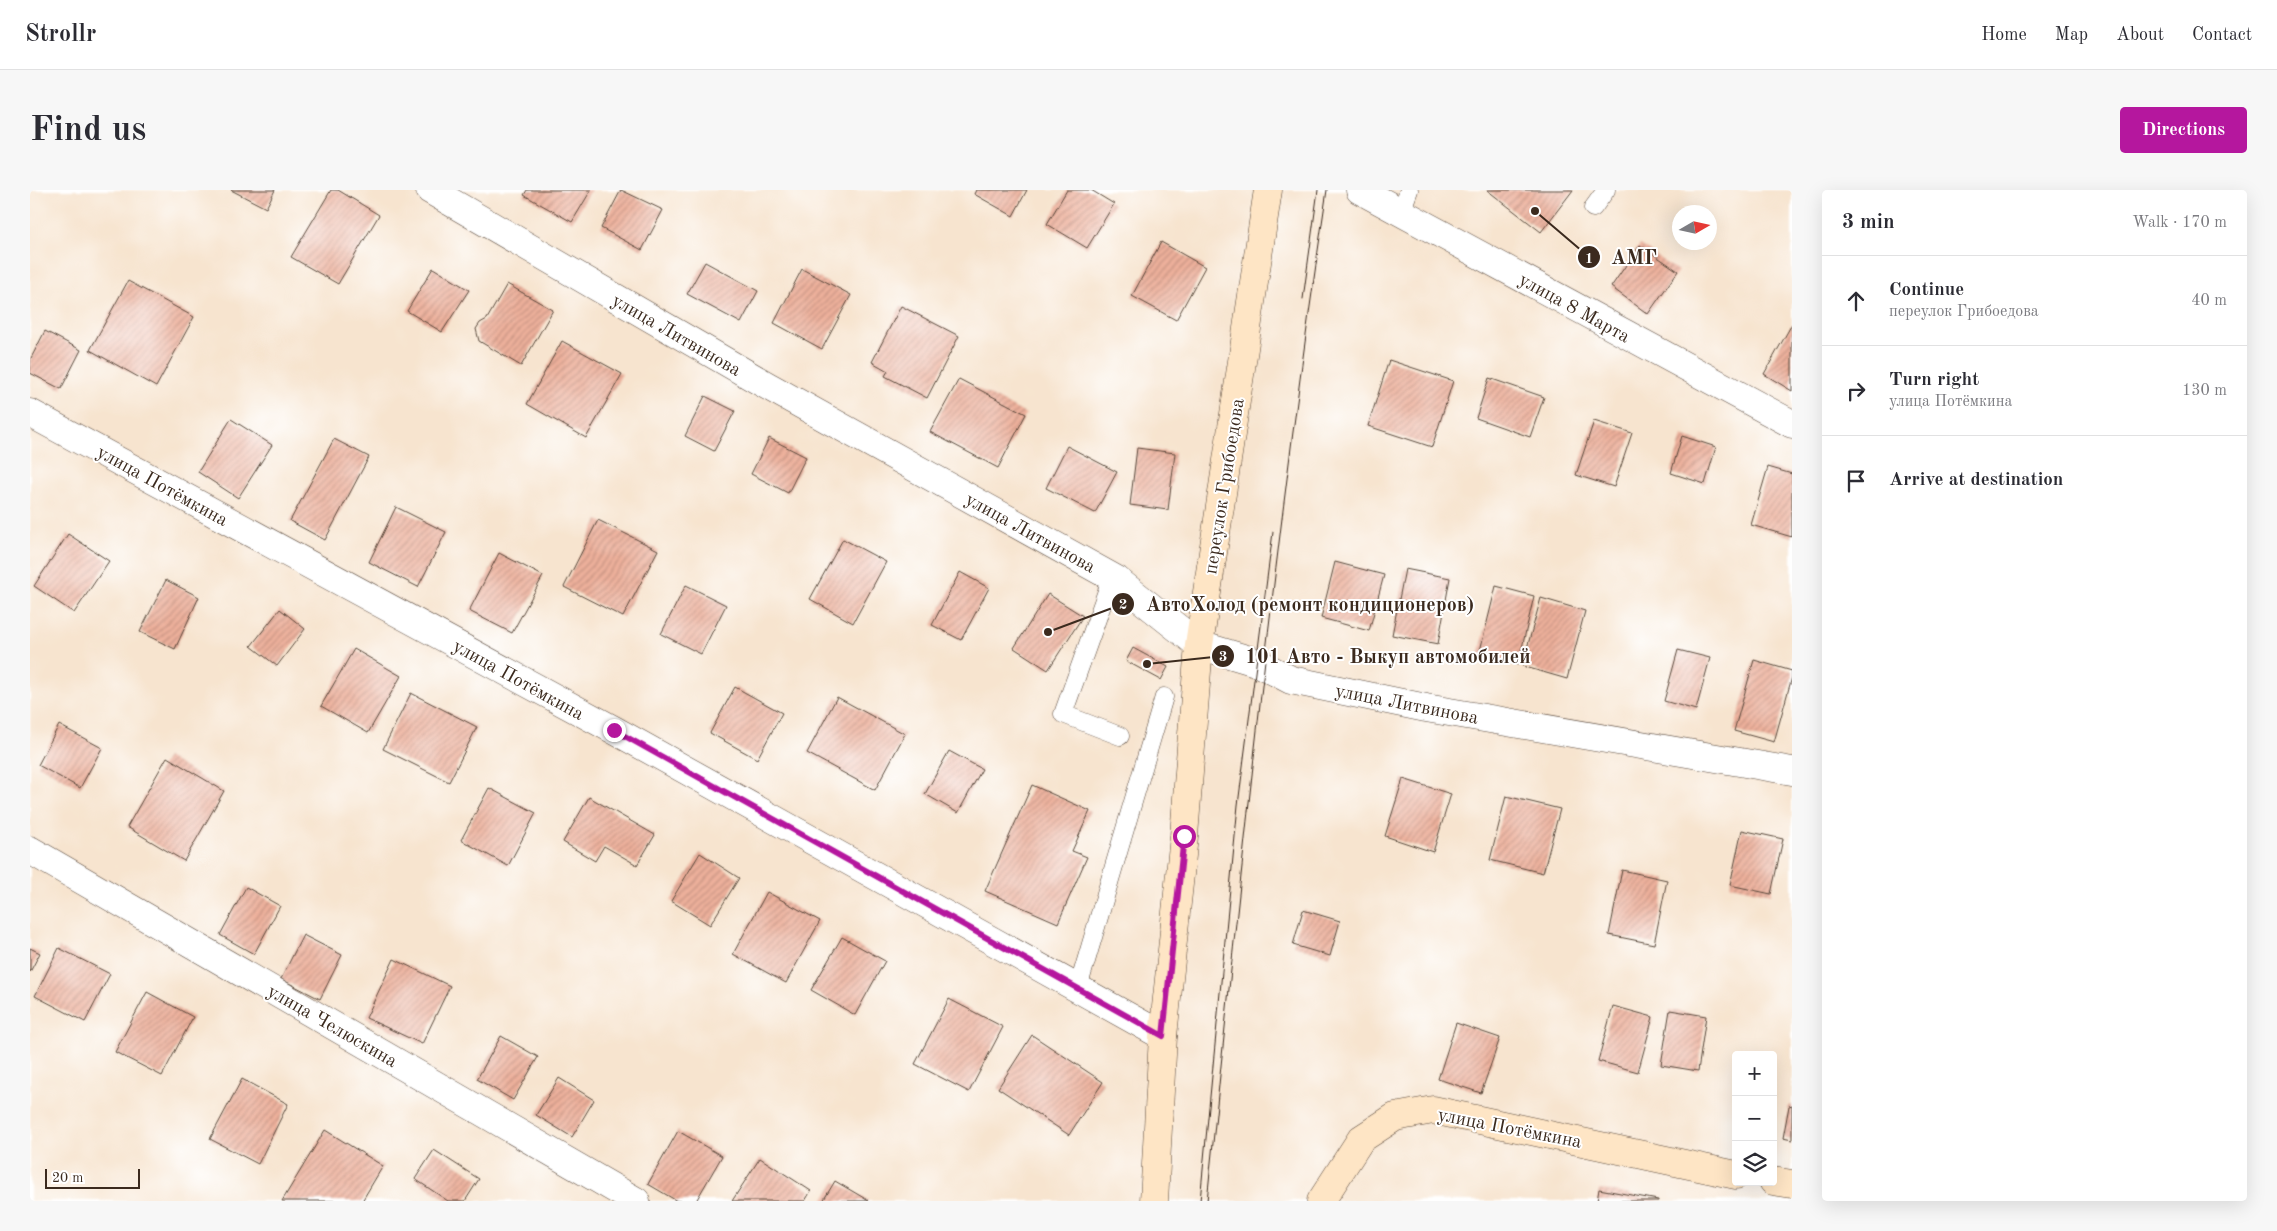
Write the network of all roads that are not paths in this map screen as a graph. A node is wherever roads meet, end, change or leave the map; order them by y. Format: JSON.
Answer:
{"nodes":[{"id":1,"x":430,"y":190,"type":"edge"},
{"id":2,"x":1256,"y":190,"type":"edge"},
{"id":3,"x":1268,"y":190,"type":"edge"},
{"id":4,"x":1360,"y":190,"type":"edge"},
{"id":5,"x":1606,"y":190,"type":"edge"},
{"id":6,"x":1405,"y":201,"type":"edge"},
{"id":7,"x":1593,"y":208,"type":"dead end"},
{"id":8,"x":1263,"y":227,"type":"junction"},
{"id":9,"x":30,"y":413,"type":"edge"},
{"id":10,"x":1792,"y":424,"type":"edge"},
{"id":11,"x":1112,"y":577,"type":"junction"},
{"id":12,"x":1199,"y":644,"type":"junction"},
{"id":13,"x":1164,"y":697,"type":"dead end"},
{"id":14,"x":1120,"y":736,"type":"dead end"},
{"id":15,"x":1792,"y":770,"type":"edge"},
{"id":16,"x":30,"y":850,"type":"edge"},
{"id":17,"x":1078,"y":988,"type":"junction"},
{"id":18,"x":1163,"y":1036,"type":"junction"},
{"id":19,"x":1732,"y":1174,"type":"edge"},
{"id":20,"x":1777,"y":1182,"type":"edge"},
{"id":21,"x":1792,"y":1184,"type":"edge"},
{"id":22,"x":636,"y":1201,"type":"edge"},
{"id":23,"x":1154,"y":1201,"type":"edge"},
{"id":24,"x":1321,"y":1201,"type":"edge"}],
"edges":[{"from":1,"to":11,"type":"street","name":"улица Литвинова"},
{"from":2,"to":8,"type":"street"},
{"from":3,"to":8,"type":"street","name":"переулок Грибоедова"},
{"from":4,"to":6,"type":"street","name":"улица 8 Марта"},
{"from":5,"to":7,"type":"lane"},
{"from":6,"to":10,"type":"street","name":"улица 8 Марта"},
{"from":8,"to":12,"type":"street","name":"переулок Грибоедова"},
{"from":9,"to":17,"type":"street","name":"улица Потёмкина"},
{"from":11,"to":12,"type":"street","name":"улица Литвинова"},
{"from":11,"to":14,"type":"lane"},
{"from":12,"to":15,"type":"street","name":"улица Литвинова"},
{"from":12,"to":18,"type":"street","name":"переулок Грибоедова"},
{"from":13,"to":17,"type":"lane"},
{"from":16,"to":22,"type":"street","name":"улица Челюскина"},
{"from":17,"to":18,"type":"street","name":"улица Потёмкина"},
{"from":18,"to":23,"type":"street","name":"переулок Грибоедова"},
{"from":19,"to":24,"type":"street","name":"улица Потёмкина"},
{"from":20,"to":21,"type":"street"}]}
